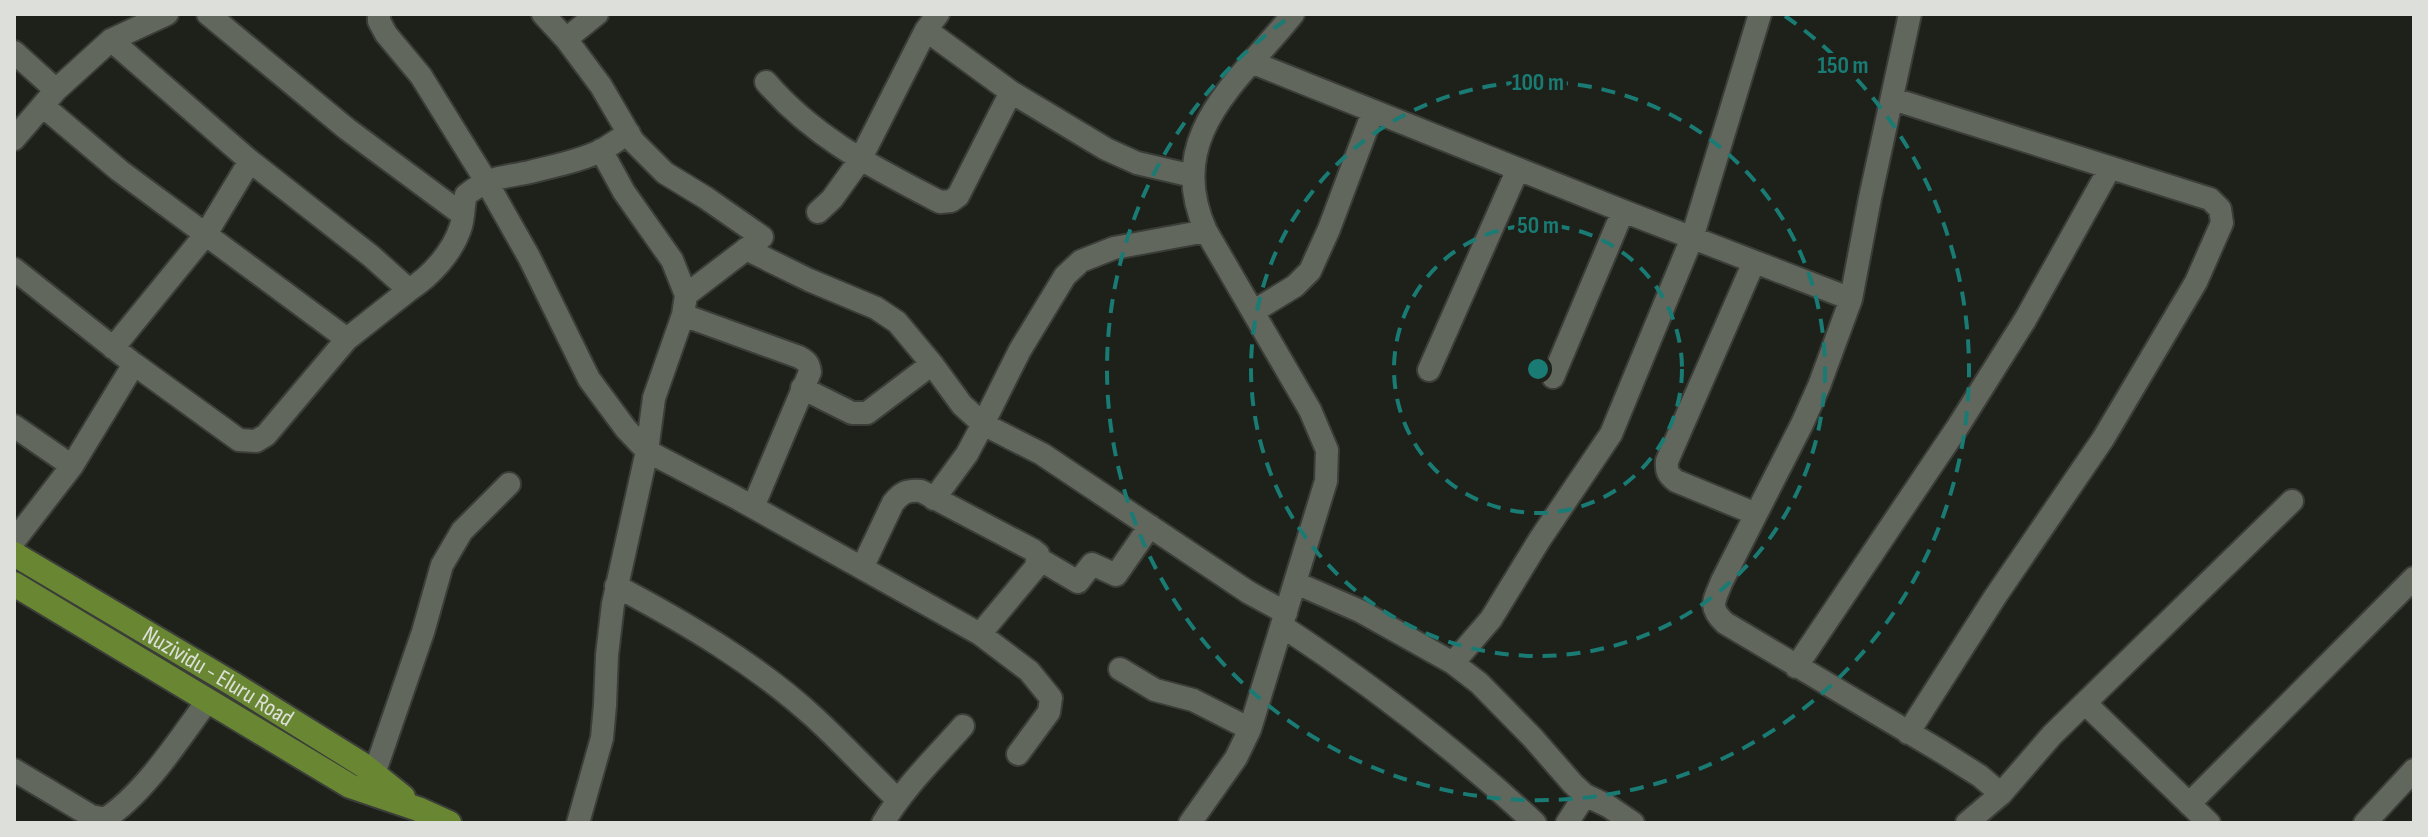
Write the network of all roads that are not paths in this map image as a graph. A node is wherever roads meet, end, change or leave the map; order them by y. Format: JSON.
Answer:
{"nodes":[{"id":1,"x":167,"y":14,"type":"edge"},
{"id":2,"x":208,"y":14,"type":"edge"},
{"id":3,"x":379,"y":14,"type":"edge"},
{"id":4,"x":543,"y":14,"type":"edge"},
{"id":5,"x":597,"y":14,"type":"edge"},
{"id":6,"x":1293,"y":14,"type":"edge"},
{"id":7,"x":1760,"y":14,"type":"edge"},
{"id":8,"x":1902,"y":16,"type":"edge"},
{"id":9,"x":932,"y":22,"type":"edge"},
{"id":10,"x":566,"y":39,"type":"junction"},
{"id":11,"x":111,"y":40,"type":"junction"},
{"id":12,"x":14,"y":52,"type":"edge"},
{"id":13,"x":1251,"y":62,"type":"junction"},
{"id":14,"x":766,"y":82,"type":"dead end"},
{"id":15,"x":1011,"y":92,"type":"junction"},
{"id":16,"x":49,"y":98,"type":"junction"},
{"id":17,"x":1893,"y":99,"type":"junction"},
{"id":18,"x":1373,"y":112,"type":"junction"},
{"id":19,"x":629,"y":133,"type":"junction"},
{"id":20,"x":14,"y":139,"type":"edge"},
{"id":21,"x":601,"y":150,"type":"junction"},
{"id":22,"x":860,"y":160,"type":"junction"},
{"id":23,"x":250,"y":161,"type":"junction"},
{"id":24,"x":2110,"y":168,"type":"junction"},
{"id":25,"x":1518,"y":169,"type":"junction"},
{"id":26,"x":1193,"y":176,"type":"junction"},
{"id":27,"x":473,"y":194,"type":"junction"},
{"id":28,"x":1623,"y":211,"type":"junction"},
{"id":29,"x":818,"y":212,"type":"dead end"},
{"id":30,"x":1206,"y":231,"type":"junction"},
{"id":31,"x":206,"y":234,"type":"junction"},
{"id":32,"x":1692,"y":238,"type":"junction"},
{"id":33,"x":746,"y":249,"type":"junction"},
{"id":34,"x":1754,"y":262,"type":"junction"},
{"id":35,"x":14,"y":269,"type":"edge"},
{"id":36,"x":409,"y":290,"type":"junction"},
{"id":37,"x":1851,"y":299,"type":"junction"},
{"id":38,"x":684,"y":305,"type":"junction"},
{"id":39,"x":1254,"y":311,"type":"junction"},
{"id":40,"x":347,"y":339,"type":"junction"},
{"id":41,"x":113,"y":348,"type":"junction"},
{"id":42,"x":134,"y":364,"type":"junction"},
{"id":43,"x":932,"y":364,"type":"junction"},
{"id":44,"x":1429,"y":370,"type":"dead end"},
{"id":45,"x":1553,"y":377,"type":"dead end"},
{"id":46,"x":802,"y":388,"type":"junction"},
{"id":47,"x":983,"y":424,"type":"junction"},
{"id":48,"x":14,"y":426,"type":"edge"},
{"id":49,"x":647,"y":451,"type":"junction"},
{"id":50,"x":72,"y":466,"type":"junction"},
{"id":51,"x":509,"y":484,"type":"dead end"},
{"id":52,"x":934,"y":499,"type":"junction"},
{"id":53,"x":2292,"y":501,"type":"dead end"},
{"id":54,"x":753,"y":507,"type":"junction"},
{"id":55,"x":1756,"y":514,"type":"junction"},
{"id":56,"x":1150,"y":526,"type":"junction"},
{"id":57,"x":14,"y":541,"type":"edge"},
{"id":58,"x":14,"y":554,"type":"edge"},
{"id":59,"x":1039,"y":559,"type":"junction"},
{"id":60,"x":862,"y":568,"type":"junction"},
{"id":61,"x":2414,"y":578,"type":"edge"},
{"id":62,"x":1296,"y":583,"type":"junction"},
{"id":63,"x":14,"y":584,"type":"edge"},
{"id":64,"x":616,"y":586,"type":"junction"},
{"id":65,"x":1284,"y":620,"type":"junction"},
{"id":66,"x":980,"y":634,"type":"junction"},
{"id":67,"x":1453,"y":663,"type":"junction"},
{"id":68,"x":1796,"y":667,"type":"junction"},
{"id":69,"x":1120,"y":669,"type":"dead end"},
{"id":70,"x":208,"y":700,"type":"junction"},
{"id":71,"x":2086,"y":704,"type":"junction"},
{"id":72,"x":963,"y":726,"type":"dead end"},
{"id":73,"x":1250,"y":729,"type":"junction"},
{"id":74,"x":1908,"y":733,"type":"junction"},
{"id":75,"x":1018,"y":754,"type":"dead end"},
{"id":76,"x":14,"y":770,"type":"edge"},
{"id":77,"x":2414,"y":770,"type":"edge"},
{"id":78,"x":374,"y":774,"type":"junction"},
{"id":79,"x":2001,"y":794,"type":"junction"},
{"id":80,"x":1585,"y":795,"type":"junction"},
{"id":81,"x":897,"y":799,"type":"junction"},
{"id":82,"x":2189,"y":804,"type":"junction"},
{"id":83,"x":418,"y":809,"type":"junction"},
{"id":84,"x":449,"y":823,"type":"edge"},
{"id":85,"x":578,"y":823,"type":"edge"},
{"id":86,"x":883,"y":823,"type":"edge"},
{"id":87,"x":1190,"y":823,"type":"edge"},
{"id":88,"x":1535,"y":823,"type":"edge"},
{"id":89,"x":1567,"y":823,"type":"edge"},
{"id":90,"x":1633,"y":823,"type":"edge"},
{"id":91,"x":1967,"y":823,"type":"edge"},
{"id":92,"x":2209,"y":823,"type":"edge"},
{"id":93,"x":2365,"y":823,"type":"edge"}],
"edges":[{"from":1,"to":11,"type":"street"},
{"from":2,"to":27,"type":"street"},
{"from":3,"to":27,"type":"street"},
{"from":4,"to":10,"type":"street"},
{"from":5,"to":10,"type":"street"},
{"from":6,"to":13,"type":"street"},
{"from":7,"to":32,"type":"street"},
{"from":8,"to":17,"type":"street"},
{"from":9,"to":15,"type":"street"},
{"from":9,"to":22,"type":"street"},
{"from":10,"to":19,"type":"street"},
{"from":11,"to":16,"type":"street"},
{"from":11,"to":23,"type":"street"},
{"from":12,"to":16,"type":"street"},
{"from":13,"to":18,"type":"street"},
{"from":13,"to":26,"type":"street"},
{"from":14,"to":22,"type":"street"},
{"from":15,"to":22,"type":"street"},
{"from":15,"to":26,"type":"street"},
{"from":16,"to":20,"type":"street"},
{"from":16,"to":31,"type":"street"},
{"from":17,"to":24,"type":"street"},
{"from":17,"to":37,"type":"street"},
{"from":18,"to":25,"type":"street"},
{"from":18,"to":39,"type":"street"},
{"from":19,"to":21,"type":"street"},
{"from":19,"to":33,"type":"street"},
{"from":21,"to":27,"type":"street"},
{"from":21,"to":38,"type":"street"},
{"from":22,"to":29,"type":"street"},
{"from":23,"to":31,"type":"street"},
{"from":23,"to":36,"type":"street"},
{"from":24,"to":68,"type":"street"},
{"from":24,"to":74,"type":"street"},
{"from":25,"to":28,"type":"street"},
{"from":25,"to":44,"type":"street"},
{"from":26,"to":30,"type":"street"},
{"from":27,"to":36,"type":"street"},
{"from":27,"to":49,"type":"street"},
{"from":28,"to":32,"type":"street"},
{"from":28,"to":45,"type":"street"},
{"from":30,"to":39,"type":"street"},
{"from":30,"to":47,"type":"street"},
{"from":31,"to":40,"type":"street"},
{"from":31,"to":41,"type":"street"},
{"from":32,"to":34,"type":"street"},
{"from":32,"to":67,"type":"street"},
{"from":33,"to":38,"type":"street"},
{"from":33,"to":43,"type":"street"},
{"from":34,"to":37,"type":"street"},
{"from":34,"to":55,"type":"street"},
{"from":35,"to":41,"type":"street"},
{"from":36,"to":40,"type":"street"},
{"from":37,"to":55,"type":"street"},
{"from":38,"to":46,"type":"street"},
{"from":38,"to":49,"type":"street"},
{"from":39,"to":62,"type":"street"},
{"from":40,"to":42,"type":"street"},
{"from":41,"to":42,"type":"street"},
{"from":42,"to":50,"type":"street"},
{"from":43,"to":46,"type":"street"},
{"from":43,"to":47,"type":"street"},
{"from":46,"to":54,"type":"street"},
{"from":47,"to":52,"type":"street"},
{"from":47,"to":56,"type":"street"},
{"from":48,"to":50,"type":"street"},
{"from":49,"to":54,"type":"street"},
{"from":49,"to":64,"type":"street"},
{"from":50,"to":57,"type":"street"},
{"from":51,"to":78,"type":"street"},
{"from":52,"to":59,"type":"street"},
{"from":52,"to":60,"type":"street"},
{"from":53,"to":71,"type":"street"},
{"from":54,"to":60,"type":"street"},
{"from":55,"to":68,"type":"street"},
{"from":56,"to":59,"type":"street"},
{"from":56,"to":65,"type":"street"},
{"from":58,"to":78,"type":"main road","name":"Nuzividu - Eluru Road"},
{"from":59,"to":66,"type":"street"},
{"from":60,"to":66,"type":"street"},
{"from":61,"to":82,"type":"street"},
{"from":62,"to":65,"type":"street"},
{"from":62,"to":67,"type":"street"},
{"from":63,"to":70,"type":"main road","name":"Nuzividu - Eluru Road"},
{"from":64,"to":81,"type":"street"},
{"from":64,"to":85,"type":"street"},
{"from":65,"to":73,"type":"street"},
{"from":65,"to":88,"type":"street"},
{"from":66,"to":75,"type":"street"},
{"from":67,"to":80,"type":"street"},
{"from":68,"to":74,"type":"street"},
{"from":69,"to":73,"type":"street"},
{"from":70,"to":76,"type":"street"},
{"from":70,"to":83,"type":"main road","name":"Nuzividu - Eluru Road"},
{"from":71,"to":79,"type":"street"},
{"from":71,"to":82,"type":"street"},
{"from":72,"to":81,"type":"street"},
{"from":73,"to":87,"type":"street"},
{"from":74,"to":79,"type":"street"},
{"from":77,"to":93,"type":"street"},
{"from":78,"to":83,"type":"main road","name":"Nuzividu - Eluru Road"},
{"from":79,"to":91,"type":"street"},
{"from":80,"to":89,"type":"street"},
{"from":80,"to":90,"type":"street"},
{"from":81,"to":86,"type":"street"},
{"from":82,"to":92,"type":"street"},
{"from":83,"to":84,"type":"main road","name":"Nuzividu - Eluru Road"}]}
